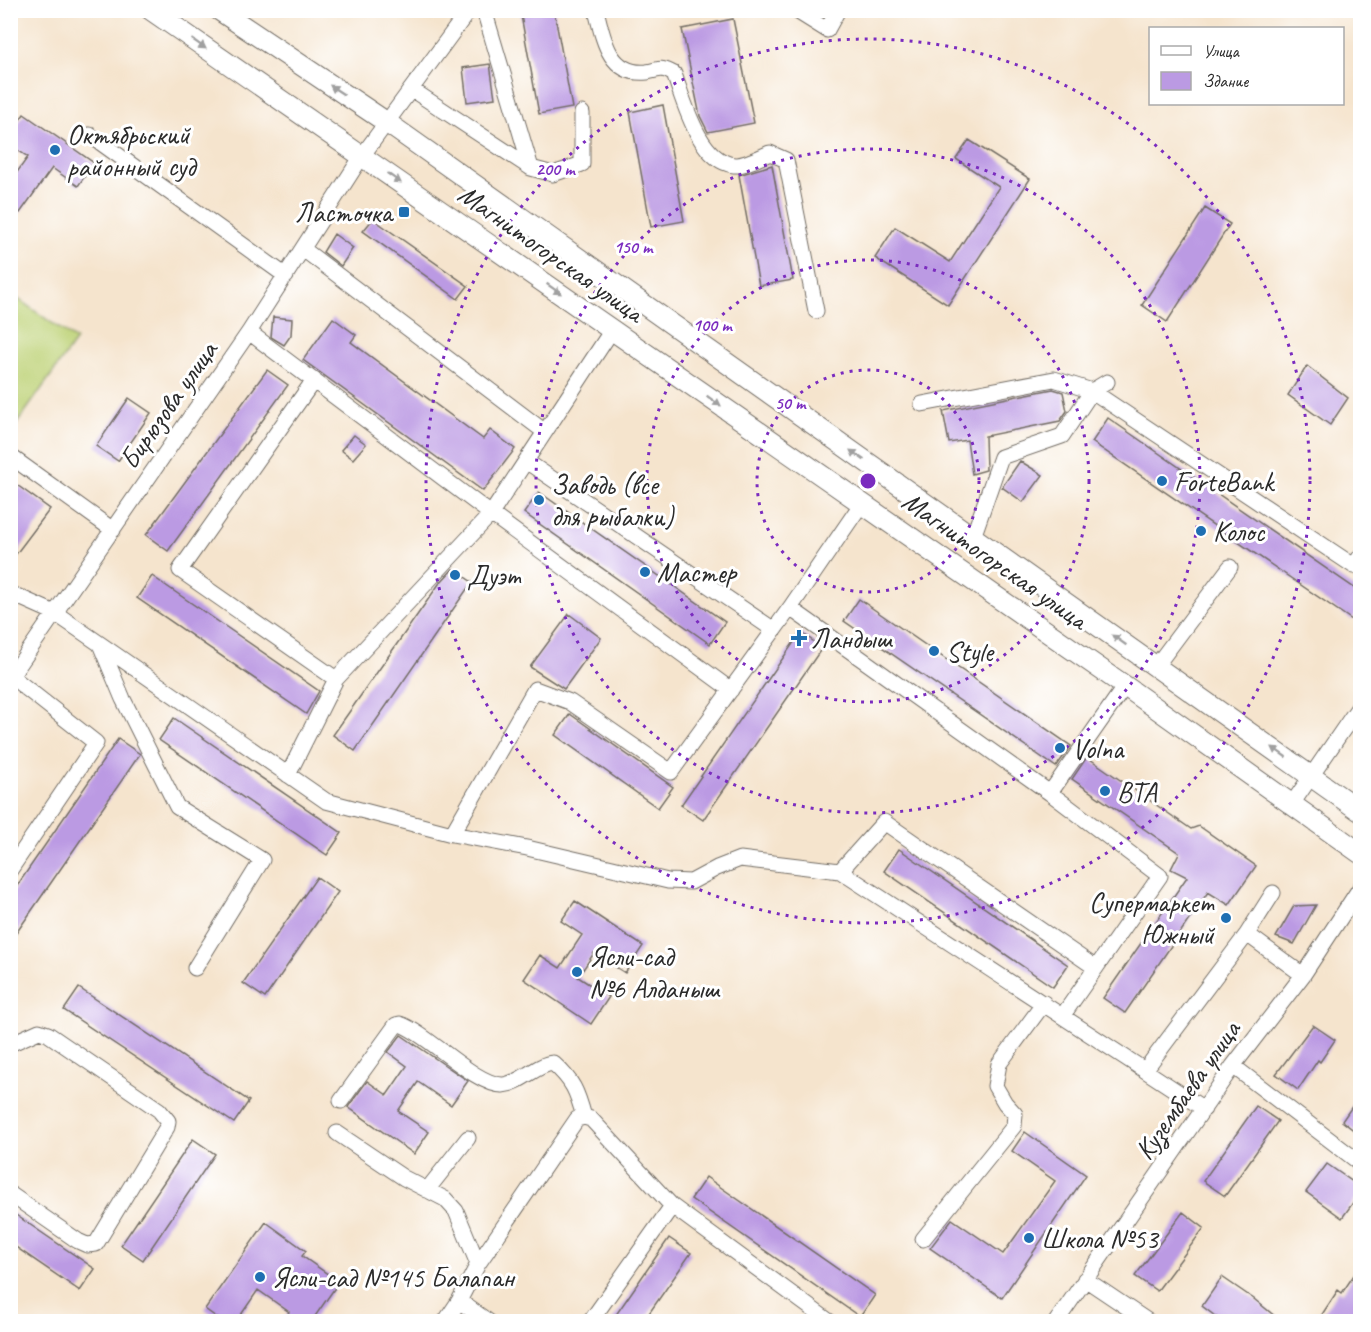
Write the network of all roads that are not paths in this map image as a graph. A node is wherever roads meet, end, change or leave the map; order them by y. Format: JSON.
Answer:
{"nodes":[{"id":1,"x":151,"y":10,"type":"edge"},
{"id":2,"x":219,"y":10,"type":"edge"},
{"id":3,"x":469,"y":10,"type":"edge"},
{"id":4,"x":484,"y":10,"type":"edge"},
{"id":5,"x":596,"y":10,"type":"edge"},
{"id":6,"x":795,"y":10,"type":"edge"},
{"id":7,"x":838,"y":10,"type":"edge"},
{"id":8,"x":411,"y":89,"type":"junction"},
{"id":9,"x":582,"y":113,"type":"dead end"},
{"id":10,"x":386,"y":123,"type":"junction"},
{"id":11,"x":90,"y":135,"type":"dead end"},
{"id":12,"x":362,"y":156,"type":"junction"},
{"id":13,"x":531,"y":168,"type":"junction"},
{"id":14,"x":303,"y":249,"type":"junction"},
{"id":15,"x":286,"y":276,"type":"junction"},
{"id":16,"x":816,"y":311,"type":"dead end"},
{"id":17,"x":612,"y":330,"type":"junction"},
{"id":18,"x":249,"y":332,"type":"junction"},
{"id":19,"x":314,"y":380,"type":"junction"},
{"id":20,"x":1107,"y":382,"type":"dead end"},
{"id":21,"x":1092,"y":391,"type":"junction"},
{"id":22,"x":922,"y":404,"type":"dead end"},
{"id":23,"x":544,"y":432,"type":"junction"},
{"id":24,"x":10,"y":456,"type":"edge"},
{"id":25,"x":526,"y":460,"type":"junction"},
{"id":26,"x":862,"y":503,"type":"junction"},
{"id":27,"x":491,"y":514,"type":"junction"},
{"id":28,"x":113,"y":530,"type":"junction"},
{"id":29,"x":973,"y":537,"type":"junction"},
{"id":30,"x":1360,"y":557,"type":"edge"},
{"id":31,"x":1230,"y":567,"type":"dead end"},
{"id":32,"x":10,"y":593,"type":"edge"},
{"id":33,"x":790,"y":608,"type":"junction"},
{"id":34,"x":55,"y":613,"type":"junction"},
{"id":35,"x":774,"y":630,"type":"junction"},
{"id":36,"x":100,"y":644,"type":"junction"},
{"id":37,"x":1156,"y":666,"type":"junction"},
{"id":38,"x":11,"y":678,"type":"edge"},
{"id":39,"x":336,"y":679,"type":"junction"},
{"id":40,"x":1125,"y":686,"type":"junction"},
{"id":41,"x":731,"y":690,"type":"junction"},
{"id":42,"x":1360,"y":705,"type":"edge"},
{"id":43,"x":288,"y":774,"type":"junction"},
{"id":44,"x":1312,"y":775,"type":"junction"},
{"id":45,"x":1050,"y":793,"type":"junction"},
{"id":46,"x":1292,"y":804,"type":"junction"},
{"id":47,"x":1360,"y":811,"type":"edge"},
{"id":48,"x":452,"y":834,"type":"junction"},
{"id":49,"x":1360,"y":853,"type":"edge"},
{"id":50,"x":10,"y":870,"type":"edge"},
{"id":51,"x":840,"y":871,"type":"junction"},
{"id":52,"x":1360,"y":888,"type":"edge"},
{"id":53,"x":1273,"y":894,"type":"dead end"},
{"id":54,"x":1247,"y":934,"type":"junction"},
{"id":55,"x":195,"y":968,"type":"dead end"},
{"id":56,"x":1096,"y":968,"type":"junction"},
{"id":57,"x":1303,"y":975,"type":"junction"},
{"id":58,"x":1044,"y":1003,"type":"junction"},
{"id":59,"x":1063,"y":1015,"type":"junction"},
{"id":60,"x":10,"y":1044,"type":"edge"},
{"id":61,"x":1233,"y":1066,"type":"junction"},
{"id":62,"x":1145,"y":1070,"type":"junction"},
{"id":63,"x":341,"y":1101,"type":"dead end"},
{"id":64,"x":1204,"y":1109,"type":"junction"},
{"id":65,"x":584,"y":1117,"type":"junction"},
{"id":66,"x":337,"y":1133,"type":"dead end"},
{"id":67,"x":468,"y":1138,"type":"dead end"},
{"id":68,"x":1360,"y":1163,"type":"edge"},
{"id":69,"x":427,"y":1190,"type":"junction"},
{"id":70,"x":10,"y":1194,"type":"edge"},
{"id":71,"x":672,"y":1206,"type":"junction"},
{"id":72,"x":923,"y":1239,"type":"dead end"},
{"id":73,"x":478,"y":1264,"type":"junction"},
{"id":74,"x":1085,"y":1279,"type":"junction"},
{"id":75,"x":459,"y":1301,"type":"junction"},
{"id":76,"x":445,"y":1322,"type":"edge"},
{"id":77,"x":489,"y":1322,"type":"edge"},
{"id":78,"x":590,"y":1322,"type":"edge"},
{"id":79,"x":830,"y":1322,"type":"edge"},
{"id":80,"x":1056,"y":1322,"type":"edge"},
{"id":81,"x":1149,"y":1322,"type":"edge"}],
"edges":[{"from":1,"to":12,"type":"main road","name":"Магнитогорская улица","one_way":true},
{"from":10,"to":2,"type":"main road","name":"Магнитогорская улица","one_way":true},
{"from":3,"to":8,"type":"street"},
{"from":4,"to":13,"type":"street"},
{"from":5,"to":16,"type":"street"},
{"from":6,"to":7,"type":"street"},
{"from":8,"to":10,"type":"street"},
{"from":8,"to":13,"type":"street"},
{"from":9,"to":13,"type":"street"},
{"from":10,"to":12,"type":"street","name":"Бирюзова улица"},
{"from":29,"to":10,"type":"main road","name":"Магнитогорская улица","one_way":true},
{"from":11,"to":15,"type":"street"},
{"from":12,"to":14,"type":"street","name":"Бирюзова улица"},
{"from":12,"to":17,"type":"main road","name":"Магнитогорская улица","one_way":true},
{"from":14,"to":15,"type":"street","name":"Бирюзова улица"},
{"from":14,"to":23,"type":"street"},
{"from":15,"to":18,"type":"street","name":"Бирюзова улица"},
{"from":17,"to":23,"type":"street"},
{"from":17,"to":26,"type":"main road","name":"Магнитогорская улица","one_way":true},
{"from":18,"to":19,"type":"street"},
{"from":18,"to":28,"type":"street","name":"Бирюзова улица"},
{"from":19,"to":27,"type":"street"},
{"from":19,"to":39,"type":"street"},
{"from":20,"to":21,"type":"street"},
{"from":21,"to":22,"type":"street"},
{"from":21,"to":29,"type":"street"},
{"from":21,"to":30,"type":"street"},
{"from":23,"to":25,"type":"street"},
{"from":24,"to":28,"type":"street"},
{"from":25,"to":27,"type":"street"},
{"from":25,"to":35,"type":"street"},
{"from":26,"to":33,"type":"street"},
{"from":26,"to":40,"type":"main road","name":"Магнитогорская улица"},
{"from":27,"to":39,"type":"street"},
{"from":27,"to":41,"type":"street"},
{"from":28,"to":34,"type":"street","name":"Бирюзова улица"},
{"from":37,"to":29,"type":"main road","name":"Магнитогорская улица","one_way":true},
{"from":31,"to":37,"type":"street"},
{"from":32,"to":34,"type":"street"},
{"from":33,"to":35,"type":"street"},
{"from":33,"to":45,"type":"street"},
{"from":34,"to":36,"type":"street"},
{"from":34,"to":38,"type":"street","name":"Бирюзова улица"},
{"from":35,"to":41,"type":"street"},
{"from":36,"to":43,"type":"street"},
{"from":36,"to":55,"type":"street"},
{"from":44,"to":37,"type":"main road","name":"Магнитогорская улица","one_way":true},
{"from":38,"to":50,"type":"street"},
{"from":39,"to":43,"type":"street"},
{"from":40,"to":45,"type":"street"},
{"from":40,"to":46,"type":"main road","name":"Магнитогорская улица"},
{"from":41,"to":48,"type":"street"},
{"from":42,"to":44,"type":"street"},
{"from":43,"to":48,"type":"street"},
{"from":44,"to":46,"type":"street"},
{"from":44,"to":47,"type":"main road","name":"Магнитогорская улица"},
{"from":45,"to":56,"type":"street"},
{"from":46,"to":49,"type":"main road","name":"Магнитогорская улица"},
{"from":48,"to":51,"type":"street"},
{"from":51,"to":56,"type":"street"},
{"from":51,"to":58,"type":"street"},
{"from":52,"to":57,"type":"street","name":"Кузембаева улица"},
{"from":53,"to":54,"type":"street"},
{"from":54,"to":57,"type":"street"},
{"from":54,"to":62,"type":"street"},
{"from":56,"to":59,"type":"street"},
{"from":57,"to":61,"type":"street","name":"Кузембаева улица"},
{"from":58,"to":59,"type":"street"},
{"from":58,"to":72,"type":"street"},
{"from":59,"to":62,"type":"street"},
{"from":60,"to":70,"type":"street"},
{"from":61,"to":64,"type":"street","name":"Кузембаева улица"},
{"from":61,"to":68,"type":"street"},
{"from":62,"to":64,"type":"street"},
{"from":63,"to":65,"type":"street"},
{"from":64,"to":74,"type":"street","name":"Кузембаева улица"},
{"from":65,"to":71,"type":"street"},
{"from":65,"to":73,"type":"street"},
{"from":66,"to":69,"type":"street"},
{"from":67,"to":69,"type":"street"},
{"from":69,"to":73,"type":"street"},
{"from":71,"to":78,"type":"street"},
{"from":71,"to":79,"type":"street"},
{"from":73,"to":75,"type":"street"},
{"from":74,"to":80,"type":"street","name":"Кузембаева улица"},
{"from":74,"to":81,"type":"street"},
{"from":75,"to":76,"type":"street"},
{"from":75,"to":77,"type":"street"}]}
